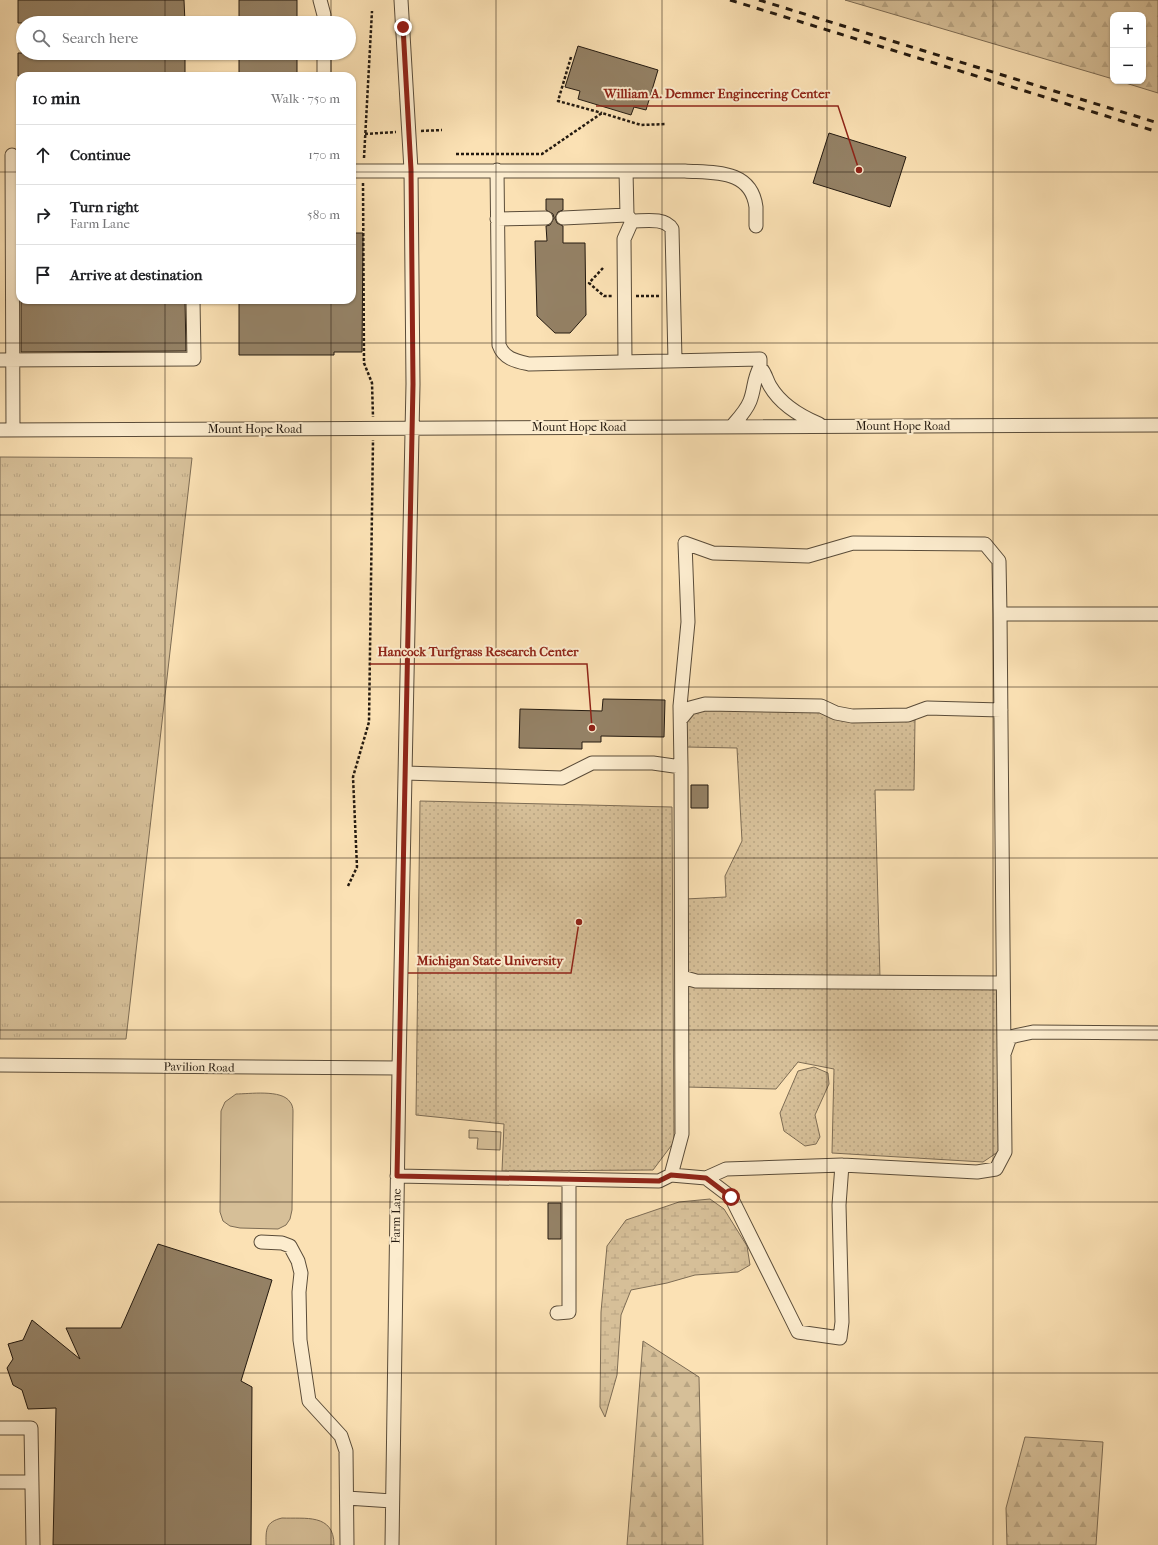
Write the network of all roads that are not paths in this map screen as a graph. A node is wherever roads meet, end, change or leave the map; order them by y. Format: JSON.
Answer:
{"nodes":[{"id":1,"x":320,"y":0,"type":"edge"},
{"id":2,"x":401,"y":0,"type":"edge"},
{"id":3,"x":324,"y":16,"type":"edge"},
{"id":4,"x":324,"y":60,"type":"edge"},
{"id":5,"x":324,"y":72,"type":"edge"},
{"id":6,"x":11,"y":155,"type":"edge"},
{"id":7,"x":411,"y":170,"type":"junction"},
{"id":8,"x":497,"y":170,"type":"junction"},
{"id":9,"x":358,"y":171,"type":"edge"},
{"id":10,"x":626,"y":171,"type":"junction"},
{"id":11,"x":10,"y":194,"type":"edge"},
{"id":12,"x":546,"y":218,"type":"dead end"},
{"id":13,"x":563,"y":218,"type":"dead end"},
{"id":14,"x":630,"y":218,"type":"junction"},
{"id":15,"x":497,"y":219,"type":"junction"},
{"id":16,"x":756,"y":226,"type":"dead end"},
{"id":17,"x":193,"y":304,"type":"edge"},
{"id":18,"x":6,"y":359,"type":"edge"},
{"id":19,"x":675,"y":360,"type":"junction"},
{"id":20,"x":625,"y":361,"type":"junction"},
{"id":21,"x":760,"y":367,"type":"junction"},
{"id":22,"x":1158,"y":424,"type":"edge"},
{"id":23,"x":732,"y":426,"type":"junction"},
{"id":24,"x":822,"y":426,"type":"junction"},
{"id":25,"x":412,"y":428,"type":"junction"},
{"id":26,"x":6,"y":430,"type":"edge"},
{"id":27,"x":1000,"y":614,"type":"junction"},
{"id":28,"x":1158,"y":614,"type":"edge"},
{"id":29,"x":1001,"y":710,"type":"junction"},
{"id":30,"x":680,"y":719,"type":"junction"},
{"id":31,"x":681,"y":767,"type":"junction"},
{"id":32,"x":405,"y":773,"type":"junction"},
{"id":33,"x":682,"y":977,"type":"junction"},
{"id":34,"x":1004,"y":983,"type":"junction"},
{"id":35,"x":1158,"y":1033,"type":"edge"},
{"id":36,"x":1004,"y":1054,"type":"junction"},
{"id":37,"x":0,"y":1065,"type":"edge"},
{"id":38,"x":399,"y":1068,"type":"junction"},
{"id":39,"x":842,"y":1165,"type":"junction"},
{"id":40,"x":671,"y":1175,"type":"junction"},
{"id":41,"x":397,"y":1176,"type":"junction"},
{"id":42,"x":706,"y":1178,"type":"junction"},
{"id":43,"x":569,"y":1179,"type":"junction"},
{"id":44,"x":261,"y":1242,"type":"dead end"},
{"id":45,"x":557,"y":1313,"type":"dead end"},
{"id":46,"x":0,"y":1428,"type":"edge"},
{"id":47,"x":0,"y":1482,"type":"edge"},
{"id":48,"x":32,"y":1482,"type":"junction"},
{"id":49,"x":347,"y":1498,"type":"junction"},
{"id":50,"x":392,"y":1501,"type":"junction"},
{"id":51,"x":33,"y":1545,"type":"edge"},
{"id":52,"x":347,"y":1545,"type":"edge"},
{"id":53,"x":392,"y":1545,"type":"edge"}],
"edges":[{"from":1,"to":3,"type":"street"},
{"from":2,"to":7,"type":"street","name":"Farm Lane"},
{"from":4,"to":5,"type":"street"},
{"from":6,"to":11,"type":"street"},
{"from":7,"to":8,"type":"street"},
{"from":7,"to":9,"type":"street"},
{"from":7,"to":25,"type":"street","name":"Farm Lane"},
{"from":8,"to":10,"type":"street"},
{"from":8,"to":15,"type":"street"},
{"from":10,"to":14,"type":"street"},
{"from":10,"to":16,"type":"street"},
{"from":11,"to":18,"type":"street"},
{"from":12,"to":15,"type":"street"},
{"from":13,"to":14,"type":"street"},
{"from":14,"to":19,"type":"street"},
{"from":14,"to":20,"type":"street"},
{"from":15,"to":20,"type":"street"},
{"from":17,"to":18,"type":"street"},
{"from":18,"to":26,"type":"street"},
{"from":19,"to":20,"type":"street"},
{"from":19,"to":21,"type":"street"},
{"from":21,"to":23,"type":"street"},
{"from":21,"to":24,"type":"street"},
{"from":22,"to":24,"type":"street","name":"Mount Hope Road"},
{"from":23,"to":24,"type":"street","name":"Mount Hope Road"},
{"from":23,"to":25,"type":"street","name":"Mount Hope Road"},
{"from":25,"to":26,"type":"street","name":"Mount Hope Road"},
{"from":25,"to":32,"type":"street","name":"Farm Lane"},
{"from":27,"to":28,"type":"street"},
{"from":27,"to":29,"type":"street"},
{"from":27,"to":30,"type":"street"},
{"from":29,"to":30,"type":"street"},
{"from":29,"to":34,"type":"street"},
{"from":30,"to":31,"type":"street"},
{"from":31,"to":32,"type":"street"},
{"from":31,"to":33,"type":"street"},
{"from":32,"to":38,"type":"street","name":"Farm Lane"},
{"from":33,"to":34,"type":"street"},
{"from":33,"to":40,"type":"street"},
{"from":34,"to":36,"type":"street"},
{"from":35,"to":36,"type":"street"},
{"from":36,"to":39,"type":"street"},
{"from":37,"to":38,"type":"street","name":"Pavilion Road"},
{"from":38,"to":41,"type":"street","name":"Farm Lane"},
{"from":39,"to":42,"type":"street"},
{"from":39,"to":42,"type":"street"},
{"from":40,"to":42,"type":"street"},
{"from":40,"to":43,"type":"street"},
{"from":41,"to":43,"type":"street"},
{"from":41,"to":50,"type":"street","name":"Farm Lane"},
{"from":43,"to":45,"type":"street"},
{"from":44,"to":49,"type":"street"},
{"from":46,"to":48,"type":"street"},
{"from":47,"to":48,"type":"street"},
{"from":48,"to":51,"type":"street"},
{"from":49,"to":50,"type":"street"},
{"from":49,"to":52,"type":"street"},
{"from":50,"to":53,"type":"street","name":"Farm Lane"}]}
